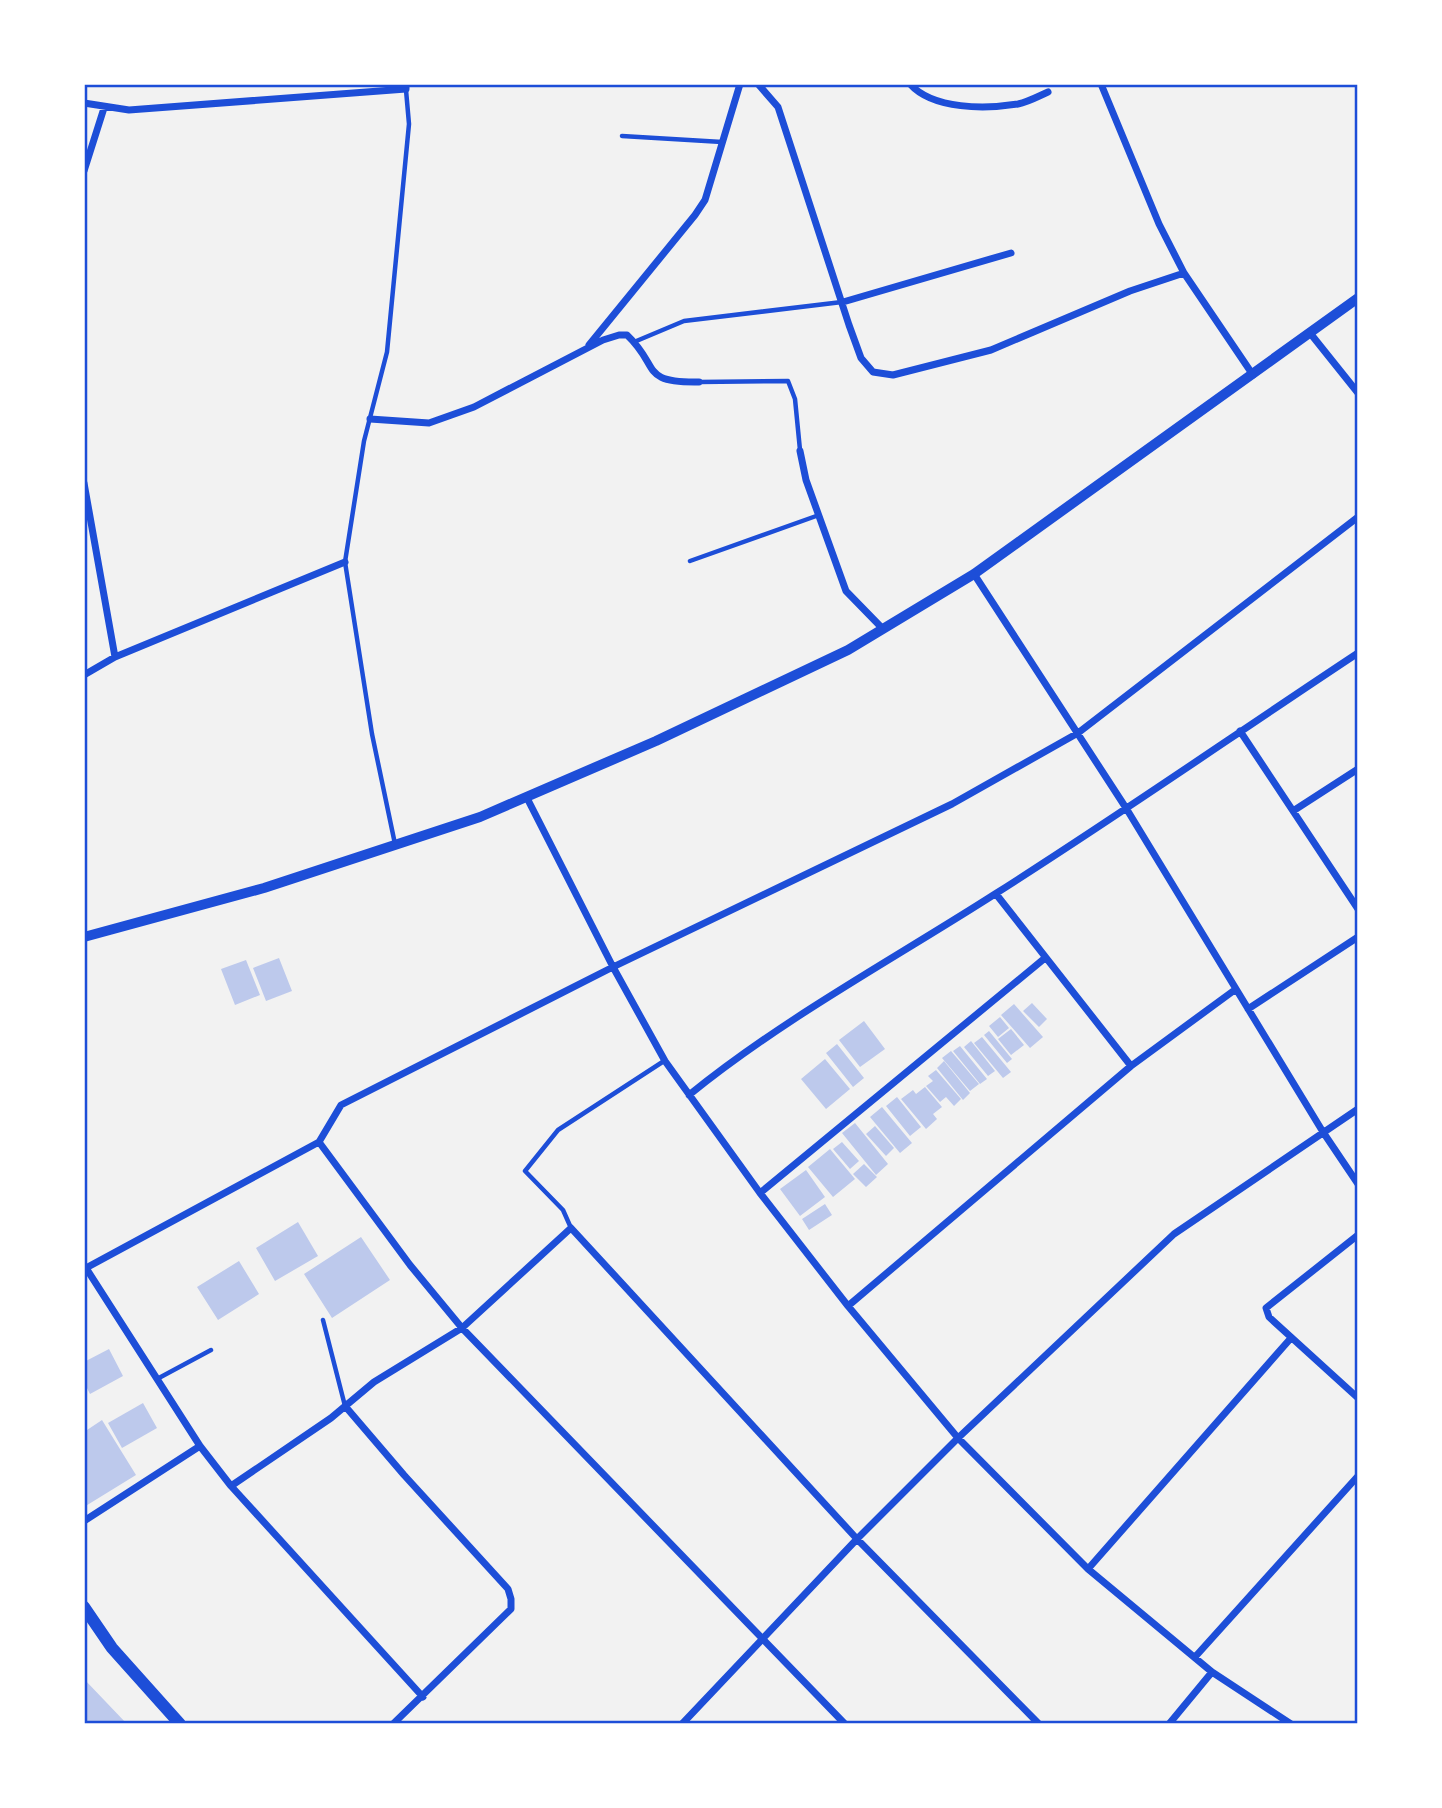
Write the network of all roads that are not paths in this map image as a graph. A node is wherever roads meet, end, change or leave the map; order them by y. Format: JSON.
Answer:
{"nodes":[{"id":1,"x":740,"y":84,"type":"edge"},
{"id":2,"x":758,"y":84,"type":"edge"},
{"id":3,"x":910,"y":84,"type":"edge"},
{"id":4,"x":1101,"y":84,"type":"edge"},
{"id":5,"x":406,"y":87,"type":"edge"},
{"id":6,"x":1048,"y":92,"type":"dead end"},
{"id":7,"x":84,"y":103,"type":"edge"},
{"id":8,"x":104,"y":107,"type":"junction"},
{"id":9,"x":622,"y":136,"type":"dead end"},
{"id":10,"x":722,"y":142,"type":"junction"},
{"id":11,"x":84,"y":171,"type":"edge"},
{"id":12,"x":1011,"y":253,"type":"dead end"},
{"id":13,"x":1184,"y":274,"type":"junction"},
{"id":14,"x":1358,"y":298,"type":"edge"},
{"id":15,"x":843,"y":302,"type":"junction"},
{"id":16,"x":1310,"y":332,"type":"junction"},
{"id":17,"x":634,"y":342,"type":"junction"},
{"id":18,"x":586,"y":348,"type":"junction"},
{"id":19,"x":1253,"y":375,"type":"junction"},
{"id":20,"x":699,"y":382,"type":"joint"},
{"id":21,"x":1358,"y":393,"type":"edge"},
{"id":22,"x":370,"y":419,"type":"junction"},
{"id":23,"x":800,"y":451,"type":"joint"},
{"id":24,"x":84,"y":483,"type":"edge"},
{"id":25,"x":819,"y":515,"type":"junction"},
{"id":26,"x":1358,"y":517,"type":"edge"},
{"id":27,"x":690,"y":561,"type":"dead end"},
{"id":28,"x":345,"y":562,"type":"junction"},
{"id":29,"x":974,"y":574,"type":"junction"},
{"id":30,"x":883,"y":629,"type":"junction"},
{"id":31,"x":1358,"y":653,"type":"edge"},
{"id":32,"x":115,"y":657,"type":"junction"},
{"id":33,"x":84,"y":676,"type":"edge"},
{"id":34,"x":1240,"y":731,"type":"junction"},
{"id":35,"x":1078,"y":733,"type":"junction"},
{"id":36,"x":1358,"y":769,"type":"edge"},
{"id":37,"x":527,"y":798,"type":"junction"},
{"id":38,"x":1126,"y":807,"type":"junction"},
{"id":39,"x":1293,"y":811,"type":"junction"},
{"id":40,"x":395,"y":845,"type":"junction"},
{"id":41,"x":996,"y":894,"type":"junction"},
{"id":42,"x":1358,"y":908,"type":"edge"},
{"id":43,"x":84,"y":937,"type":"edge"},
{"id":44,"x":1358,"y":937,"type":"edge"},
{"id":45,"x":1045,"y":958,"type":"junction"},
{"id":46,"x":613,"y":967,"type":"junction"},
{"id":47,"x":1236,"y":989,"type":"junction"},
{"id":48,"x":1248,"y":1009,"type":"junction"},
{"id":49,"x":665,"y":1060,"type":"junction"},
{"id":50,"x":1131,"y":1066,"type":"junction"},
{"id":51,"x":689,"y":1095,"type":"junction"},
{"id":52,"x":1358,"y":1109,"type":"edge"},
{"id":53,"x":1323,"y":1132,"type":"junction"},
{"id":54,"x":319,"y":1142,"type":"junction"},
{"id":55,"x":1358,"y":1184,"type":"edge"},
{"id":56,"x":760,"y":1193,"type":"junction"},
{"id":57,"x":571,"y":1228,"type":"junction"},
{"id":58,"x":1358,"y":1235,"type":"edge"},
{"id":59,"x":85,"y":1268,"type":"edge"},
{"id":60,"x":848,"y":1306,"type":"junction"},
{"id":61,"x":324,"y":1320,"type":"dead end"},
{"id":62,"x":462,"y":1328,"type":"junction"},
{"id":63,"x":1291,"y":1338,"type":"junction"},
{"id":64,"x":211,"y":1350,"type":"dead end"},
{"id":65,"x":157,"y":1379,"type":"junction"},
{"id":66,"x":1358,"y":1398,"type":"edge"},
{"id":67,"x":345,"y":1406,"type":"junction"},
{"id":68,"x":958,"y":1438,"type":"junction"},
{"id":69,"x":200,"y":1446,"type":"junction"},
{"id":70,"x":1358,"y":1476,"type":"edge"},
{"id":71,"x":231,"y":1486,"type":"junction"},
{"id":72,"x":84,"y":1521,"type":"edge"},
{"id":73,"x":857,"y":1539,"type":"junction"},
{"id":74,"x":1087,"y":1569,"type":"junction"},
{"id":75,"x":84,"y":1607,"type":"edge"},
{"id":76,"x":762,"y":1637,"type":"junction"},
{"id":77,"x":1195,"y":1657,"type":"junction"},
{"id":78,"x":1212,"y":1672,"type":"junction"},
{"id":79,"x":423,"y":1697,"type":"junction"},
{"id":80,"x":180,"y":1724,"type":"edge"},
{"id":81,"x":393,"y":1724,"type":"edge"},
{"id":82,"x":682,"y":1724,"type":"edge"},
{"id":83,"x":845,"y":1724,"type":"edge"},
{"id":84,"x":1039,"y":1724,"type":"edge"},
{"id":85,"x":1169,"y":1724,"type":"edge"},
{"id":86,"x":1291,"y":1724,"type":"edge"}],
"edges":[{"from":1,"to":10,"type":"street"},
{"from":2,"to":15,"type":"street"},
{"from":3,"to":6,"type":"street"},
{"from":4,"to":13,"type":"street"},
{"from":5,"to":8,"type":"street"},
{"from":5,"to":22,"type":"lane"},
{"from":7,"to":8,"type":"street"},
{"from":8,"to":11,"type":"street"},
{"from":9,"to":10,"type":"lane"},
{"from":10,"to":18,"type":"street"},
{"from":12,"to":15,"type":"street"},
{"from":13,"to":15,"type":"street"},
{"from":13,"to":19,"type":"street"},
{"from":14,"to":16,"type":"street"},
{"from":15,"to":17,"type":"lane"},
{"from":16,"to":19,"type":"street"},
{"from":16,"to":21,"type":"street"},
{"from":17,"to":18,"type":"street"},
{"from":17,"to":20,"type":"street"},
{"from":18,"to":22,"type":"street"},
{"from":19,"to":29,"type":"street"},
{"from":20,"to":23,"type":"lane"},
{"from":22,"to":28,"type":"lane"},
{"from":23,"to":25,"type":"street"},
{"from":24,"to":32,"type":"street"},
{"from":25,"to":27,"type":"lane"},
{"from":25,"to":30,"type":"street"},
{"from":26,"to":35,"type":"street"},
{"from":28,"to":32,"type":"street"},
{"from":28,"to":40,"type":"lane"},
{"from":29,"to":30,"type":"street"},
{"from":29,"to":35,"type":"street"},
{"from":30,"to":37,"type":"street"},
{"from":31,"to":34,"type":"street"},
{"from":32,"to":33,"type":"street"},
{"from":34,"to":38,"type":"street"},
{"from":34,"to":39,"type":"street"},
{"from":35,"to":38,"type":"street"},
{"from":35,"to":46,"type":"street"},
{"from":36,"to":39,"type":"street"},
{"from":37,"to":40,"type":"street"},
{"from":37,"to":46,"type":"street"},
{"from":38,"to":41,"type":"street"},
{"from":38,"to":47,"type":"street"},
{"from":39,"to":42,"type":"street"},
{"from":40,"to":43,"type":"street"},
{"from":41,"to":45,"type":"street"},
{"from":41,"to":51,"type":"street"},
{"from":44,"to":48,"type":"street"},
{"from":45,"to":50,"type":"street"},
{"from":45,"to":56,"type":"street"},
{"from":46,"to":49,"type":"street"},
{"from":46,"to":54,"type":"street"},
{"from":47,"to":48,"type":"street"},
{"from":47,"to":50,"type":"street"},
{"from":48,"to":53,"type":"street"},
{"from":49,"to":51,"type":"street"},
{"from":49,"to":57,"type":"lane"},
{"from":50,"to":60,"type":"street"},
{"from":51,"to":56,"type":"street"},
{"from":52,"to":53,"type":"street"},
{"from":53,"to":55,"type":"street"},
{"from":53,"to":68,"type":"street"},
{"from":54,"to":59,"type":"street"},
{"from":54,"to":62,"type":"street"},
{"from":56,"to":60,"type":"street"},
{"from":57,"to":62,"type":"street"},
{"from":57,"to":73,"type":"street"},
{"from":58,"to":63,"type":"street"},
{"from":59,"to":65,"type":"street"},
{"from":60,"to":68,"type":"street"},
{"from":61,"to":67,"type":"lane"},
{"from":62,"to":67,"type":"street"},
{"from":62,"to":76,"type":"street"},
{"from":63,"to":66,"type":"street"},
{"from":63,"to":74,"type":"street"},
{"from":64,"to":65,"type":"lane"},
{"from":65,"to":69,"type":"street"},
{"from":67,"to":71,"type":"street"},
{"from":67,"to":79,"type":"street"},
{"from":68,"to":73,"type":"street"},
{"from":68,"to":74,"type":"street"},
{"from":69,"to":71,"type":"street"},
{"from":69,"to":72,"type":"street"},
{"from":70,"to":77,"type":"street"},
{"from":71,"to":79,"type":"street"},
{"from":73,"to":76,"type":"street"},
{"from":73,"to":84,"type":"street"},
{"from":74,"to":77,"type":"street"},
{"from":75,"to":80,"type":"main road"},
{"from":76,"to":82,"type":"street"},
{"from":76,"to":83,"type":"street"},
{"from":77,"to":78,"type":"street"},
{"from":78,"to":85,"type":"street"},
{"from":78,"to":86,"type":"street"},
{"from":79,"to":81,"type":"street"}]}
